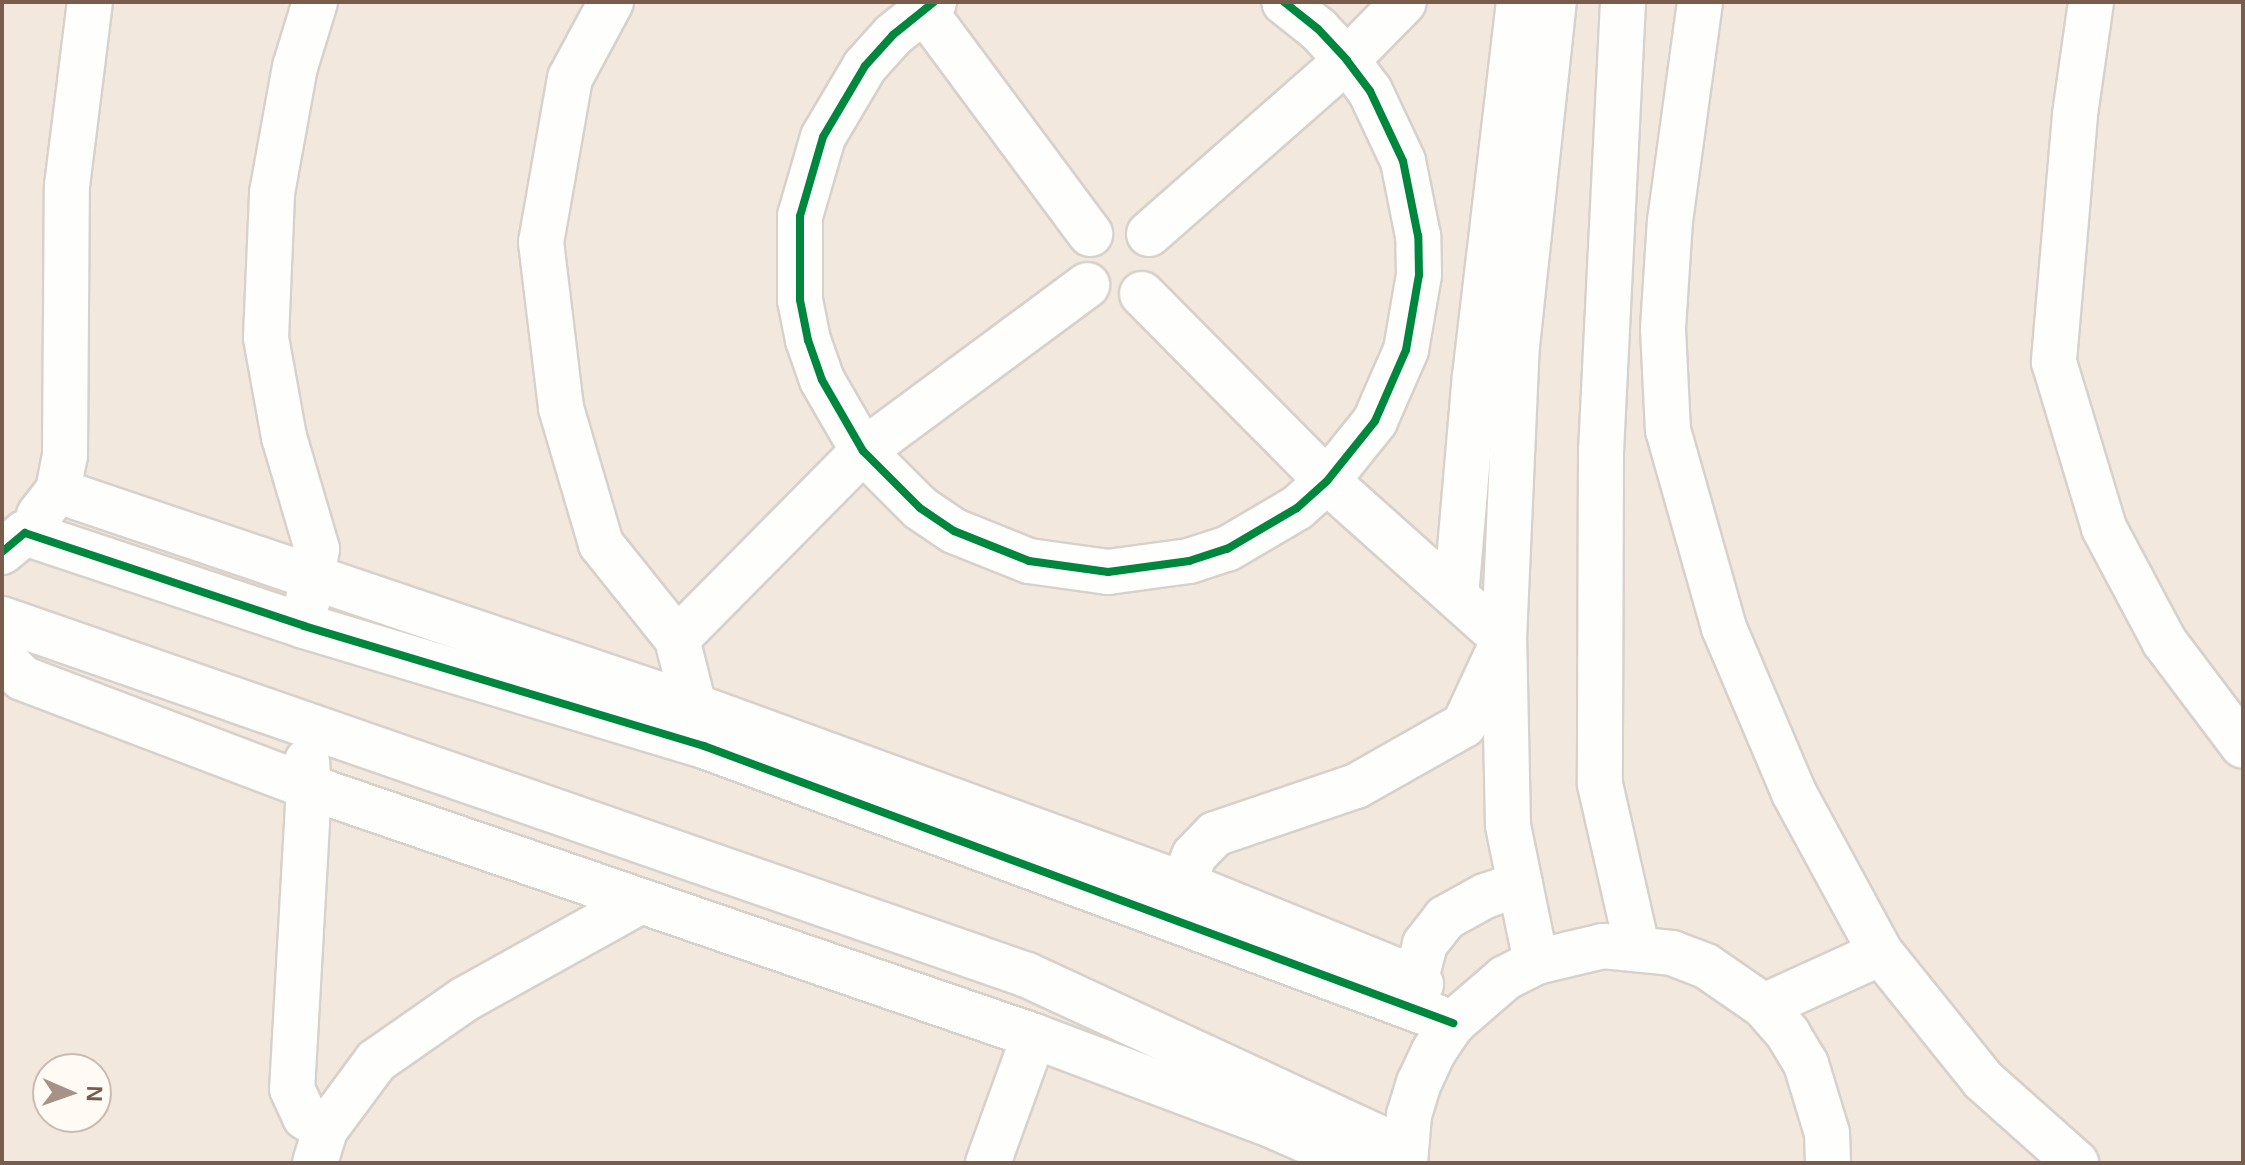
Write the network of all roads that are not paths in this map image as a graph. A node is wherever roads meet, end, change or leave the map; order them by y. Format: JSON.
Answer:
{"nodes":[{"id":1,"x":90,"y":2,"type":"edge"},
{"id":2,"x":315,"y":2,"type":"edge"},
{"id":3,"x":611,"y":2,"type":"edge"},
{"id":4,"x":1284,"y":2,"type":"edge"},
{"id":5,"x":1404,"y":2,"type":"edge"},
{"id":6,"x":1519,"y":2,"type":"edge"},
{"id":7,"x":1554,"y":2,"type":"edge"},
{"id":8,"x":1623,"y":2,"type":"edge"},
{"id":9,"x":1700,"y":2,"type":"edge"},
{"id":10,"x":2091,"y":2,"type":"edge"},
{"id":11,"x":926,"y":4,"type":"edge"},
{"id":12,"x":1347,"y":60,"type":"junction"},
{"id":13,"x":1090,"y":234,"type":"junction"},
{"id":14,"x":1149,"y":234,"type":"junction"},
{"id":15,"x":1087,"y":285,"type":"junction"},
{"id":16,"x":1142,"y":294,"type":"junction"},
{"id":17,"x":863,"y":451,"type":"junction"},
{"id":18,"x":1327,"y":481,"type":"junction"},
{"id":19,"x":58,"y":491,"type":"junction"},
{"id":20,"x":14,"y":543,"type":"edge"},
{"id":21,"x":313,"y":575,"type":"junction"},
{"id":22,"x":1456,"y":596,"type":"junction"},
{"id":23,"x":2,"y":619,"type":"edge"},
{"id":24,"x":304,"y":626,"type":"junction"},
{"id":25,"x":677,"y":639,"type":"junction"},
{"id":26,"x":1504,"y":639,"type":"junction"},
{"id":27,"x":2,"y":657,"type":"edge"},
{"id":28,"x":699,"y":726,"type":"junction"},
{"id":29,"x":304,"y":727,"type":"junction"},
{"id":30,"x":2243,"y":746,"type":"edge"},
{"id":31,"x":309,"y":787,"type":"junction"},
{"id":32,"x":1183,"y":884,"type":"junction"},
{"id":33,"x":1520,"y":884,"type":"junction"},
{"id":34,"x":641,"y":901,"type":"junction"},
{"id":35,"x":1637,"y":947,"type":"junction"},
{"id":36,"x":1881,"y":953,"type":"junction"},
{"id":37,"x":1536,"y":962,"type":"junction"},
{"id":38,"x":1416,"y":978,"type":"junction"},
{"id":39,"x":1764,"y":1006,"type":"junction"},
{"id":40,"x":1453,"y":1023,"type":"junction"},
{"id":41,"x":1034,"y":1036,"type":"junction"},
{"id":42,"x":320,"y":1147,"type":"edge"},
{"id":43,"x":1405,"y":1156,"type":"edge"},
{"id":44,"x":988,"y":1163,"type":"edge"},
{"id":45,"x":1358,"y":1163,"type":"edge"},
{"id":46,"x":1828,"y":1163,"type":"edge"},
{"id":47,"x":2076,"y":1163,"type":"edge"}],
"edges":[{"from":1,"to":19,"type":"street"},
{"from":2,"to":21,"type":"street"},
{"from":3,"to":25,"type":"street"},
{"from":4,"to":12,"type":"street"},
{"from":5,"to":12,"type":"street"},
{"from":6,"to":22,"type":"street"},
{"from":7,"to":26,"type":"street"},
{"from":8,"to":35,"type":"street"},
{"from":9,"to":36,"type":"street"},
{"from":10,"to":30,"type":"street"},
{"from":11,"to":13,"type":"street"},
{"from":11,"to":17,"type":"street"},
{"from":12,"to":14,"type":"street"},
{"from":12,"to":18,"type":"street"},
{"from":13,"to":14,"type":"street"},
{"from":13,"to":15,"type":"street"},
{"from":14,"to":16,"type":"street"},
{"from":15,"to":16,"type":"street"},
{"from":15,"to":17,"type":"street"},
{"from":16,"to":18,"type":"street"},
{"from":17,"to":18,"type":"street"},
{"from":17,"to":25,"type":"street"},
{"from":18,"to":22,"type":"street"},
{"from":19,"to":20,"type":"street"},
{"from":19,"to":21,"type":"street"},
{"from":20,"to":24,"type":"street"},
{"from":21,"to":24,"type":"street"},
{"from":21,"to":28,"type":"street"},
{"from":22,"to":26,"type":"street"},
{"from":23,"to":29,"type":"street"},
{"from":24,"to":28,"type":"street"},
{"from":25,"to":28,"type":"street"},
{"from":26,"to":32,"type":"street"},
{"from":26,"to":33,"type":"street"},
{"from":27,"to":31,"type":"street"},
{"from":28,"to":32,"type":"street"},
{"from":28,"to":40,"type":"street"},
{"from":29,"to":31,"type":"street"},
{"from":29,"to":43,"type":"street"},
{"from":31,"to":34,"type":"street"},
{"from":31,"to":42,"type":"street"},
{"from":32,"to":38,"type":"street"},
{"from":33,"to":37,"type":"street"},
{"from":33,"to":38,"type":"street"},
{"from":34,"to":41,"type":"street"},
{"from":34,"to":42,"type":"street"},
{"from":35,"to":37,"type":"street"},
{"from":35,"to":39,"type":"street"},
{"from":36,"to":39,"type":"street"},
{"from":36,"to":47,"type":"street"},
{"from":37,"to":40,"type":"street"},
{"from":38,"to":40,"type":"street"},
{"from":39,"to":46,"type":"street"},
{"from":40,"to":43,"type":"street"},
{"from":41,"to":44,"type":"street"},
{"from":41,"to":45,"type":"street"}]}
